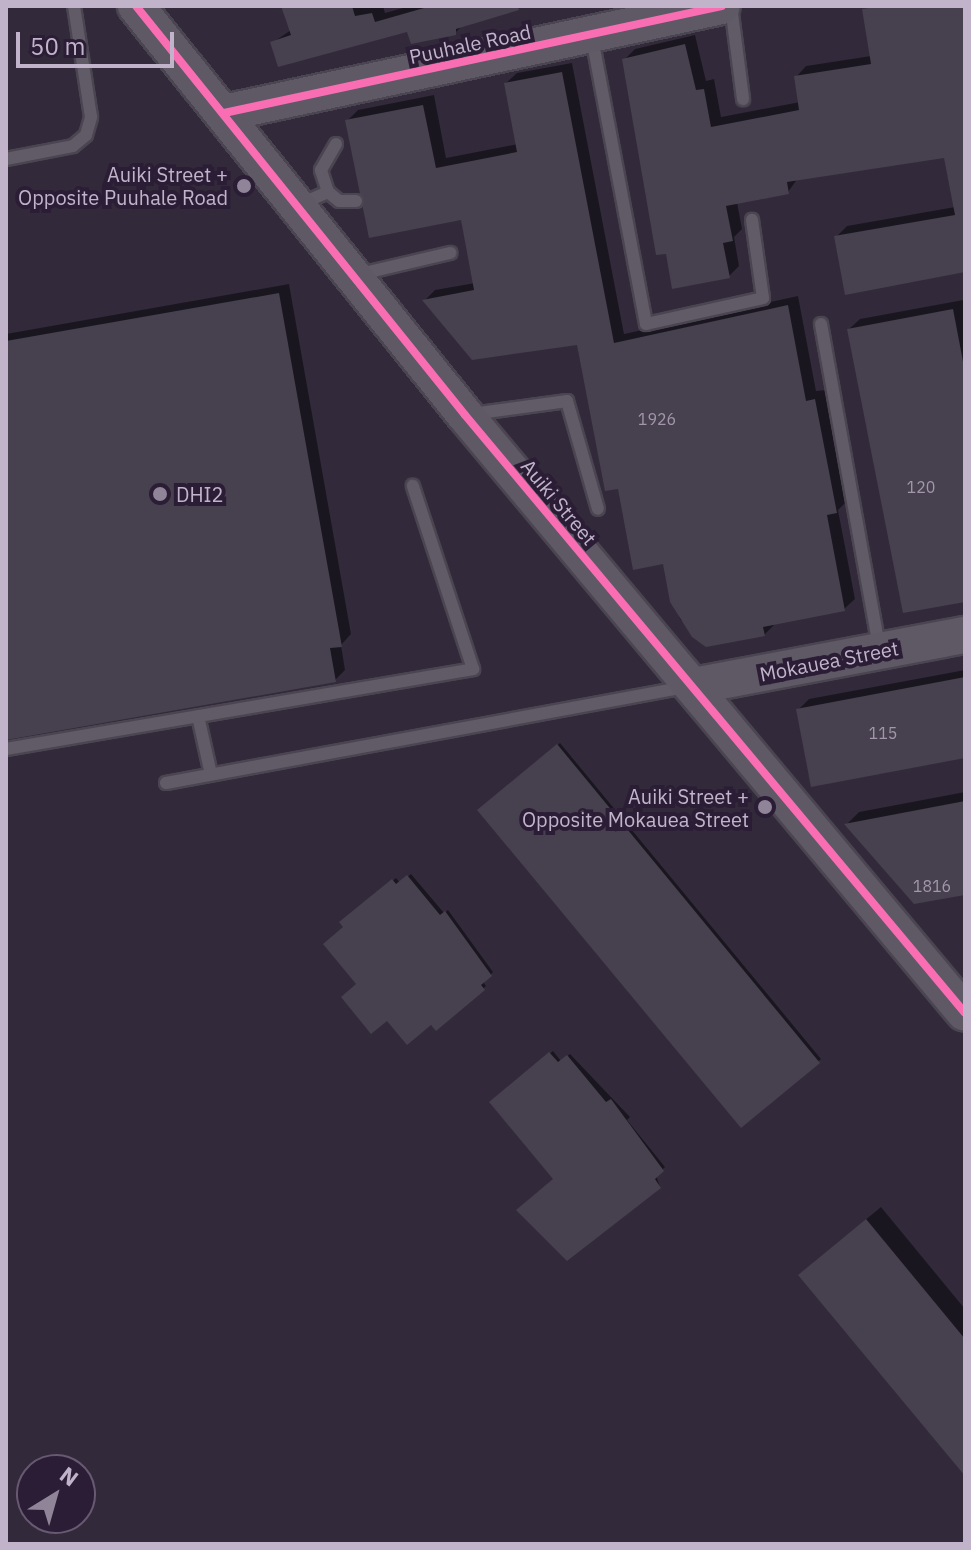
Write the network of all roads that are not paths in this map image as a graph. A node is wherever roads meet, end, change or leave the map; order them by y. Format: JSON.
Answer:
{"nodes":[{"id":1,"x":74,"y":6,"type":"edge"},
{"id":2,"x":136,"y":6,"type":"edge"},
{"id":3,"x":722,"y":6,"type":"edge"},
{"id":4,"x":731,"y":6,"type":"edge"},
{"id":5,"x":591,"y":34,"type":"junction"},
{"id":6,"x":743,"y":99,"type":"dead end"},
{"id":7,"x":224,"y":113,"type":"junction"},
{"id":8,"x":336,"y":144,"type":"dead end"},
{"id":9,"x":6,"y":159,"type":"edge"},
{"id":10,"x":313,"y":199,"type":"junction"},
{"id":11,"x":356,"y":201,"type":"dead end"},
{"id":12,"x":752,"y":220,"type":"dead end"},
{"id":13,"x":450,"y":253,"type":"dead end"},
{"id":14,"x":353,"y":276,"type":"junction"},
{"id":15,"x":821,"y":324,"type":"dead end"},
{"id":16,"x":465,"y":415,"type":"junction"},
{"id":17,"x":413,"y":486,"type":"dead end"},
{"id":18,"x":598,"y":509,"type":"dead end"},
{"id":19,"x":965,"y":635,"type":"edge"},
{"id":20,"x":880,"y":651,"type":"junction"},
{"id":21,"x":694,"y":686,"type":"junction"},
{"id":22,"x":198,"y":716,"type":"junction"},
{"id":23,"x":6,"y":749,"type":"edge"},
{"id":24,"x":211,"y":774,"type":"junction"},
{"id":25,"x":166,"y":783,"type":"dead end"},
{"id":26,"x":965,"y":1013,"type":"edge"}],
"edges":[{"from":1,"to":9,"type":"lane"},
{"from":2,"to":7,"type":"street","name":"Auiki Street"},
{"from":3,"to":5,"type":"street","name":"Puuhale Road"},
{"from":4,"to":6,"type":"lane"},
{"from":5,"to":7,"type":"street","name":"Puuhale Road"},
{"from":5,"to":12,"type":"lane"},
{"from":7,"to":10,"type":"street","name":"Auiki Street"},
{"from":8,"to":10,"type":"lane"},
{"from":10,"to":11,"type":"lane"},
{"from":10,"to":14,"type":"street","name":"Auiki Street"},
{"from":13,"to":14,"type":"lane"},
{"from":14,"to":16,"type":"street","name":"Auiki Street"},
{"from":15,"to":20,"type":"lane"},
{"from":16,"to":18,"type":"lane"},
{"from":16,"to":21,"type":"street","name":"Auiki Street"},
{"from":17,"to":22,"type":"lane"},
{"from":19,"to":20,"type":"street","name":"Mokauea Street"},
{"from":20,"to":21,"type":"street","name":"Mokauea Street"},
{"from":21,"to":24,"type":"lane"},
{"from":21,"to":26,"type":"street","name":"Auiki Street"},
{"from":22,"to":23,"type":"lane"},
{"from":22,"to":24,"type":"lane"},
{"from":24,"to":25,"type":"lane"}]}
